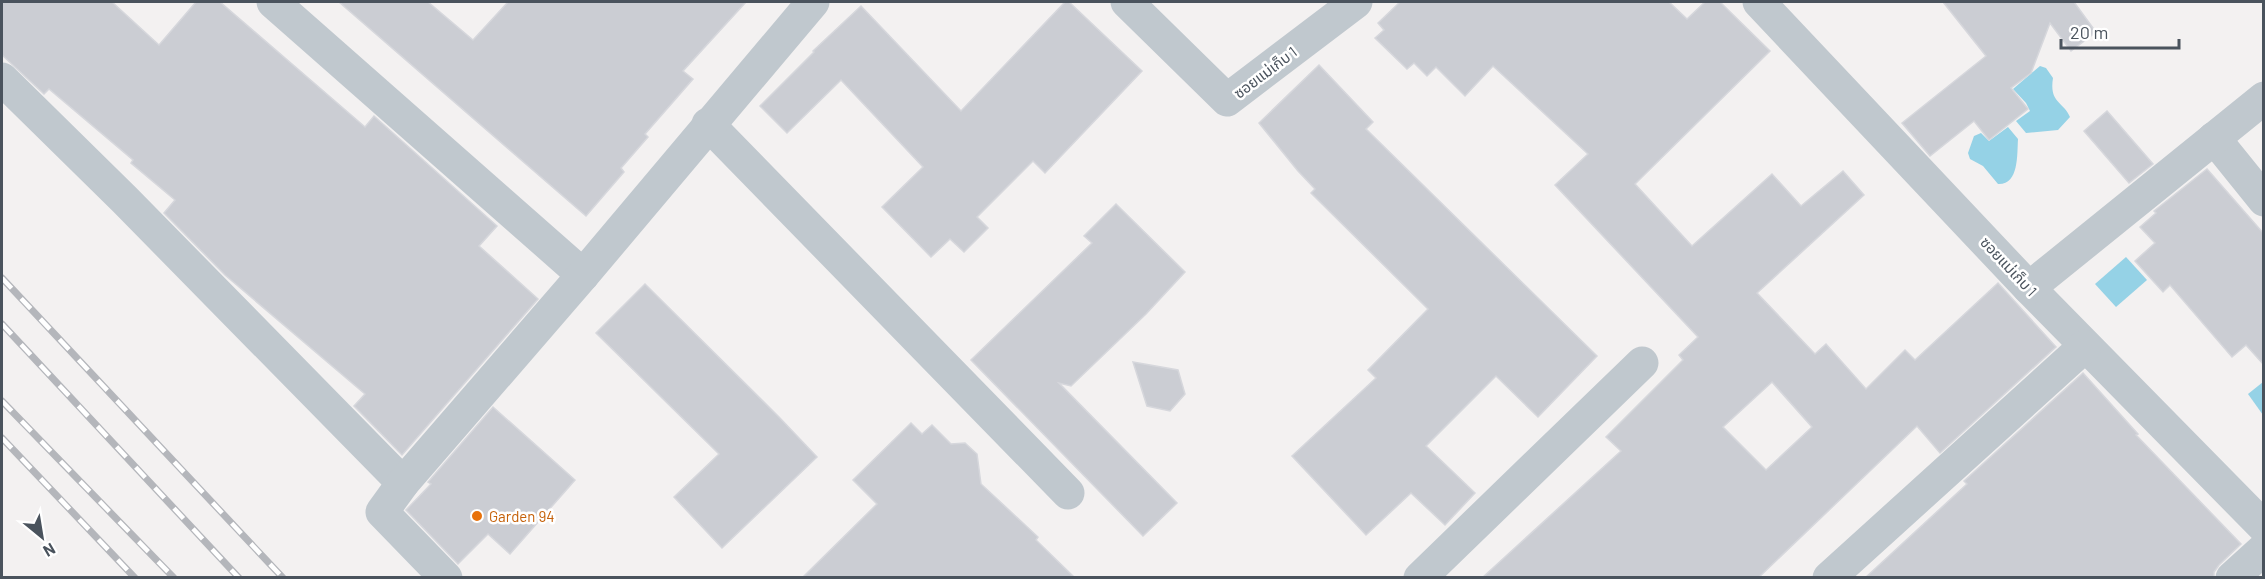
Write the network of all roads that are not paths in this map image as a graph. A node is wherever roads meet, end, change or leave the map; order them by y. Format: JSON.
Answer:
{"nodes":[{"id":1,"x":273,"y":2,"type":"edge"},
{"id":2,"x":813,"y":2,"type":"edge"},
{"id":3,"x":1127,"y":2,"type":"edge"},
{"id":4,"x":1356,"y":2,"type":"edge"},
{"id":5,"x":1759,"y":2,"type":"edge"},
{"id":6,"x":2,"y":79,"type":"edge"},
{"id":7,"x":2264,"y":98,"type":"edge"},
{"id":8,"x":708,"y":124,"type":"junction"},
{"id":9,"x":2214,"y":138,"type":"junction"},
{"id":10,"x":2264,"y":200,"type":"edge"},
{"id":11,"x":583,"y":275,"type":"junction"},
{"id":12,"x":2029,"y":288,"type":"junction"},
{"id":13,"x":2085,"y":346,"type":"junction"},
{"id":14,"x":1642,"y":363,"type":"dead end"},
{"id":15,"x":403,"y":483,"type":"junction"},
{"id":16,"x":1068,"y":493,"type":"dead end"},
{"id":17,"x":2264,"y":527,"type":"edge"},
{"id":18,"x":2264,"y":549,"type":"edge"},
{"id":19,"x":446,"y":578,"type":"edge"},
{"id":20,"x":1420,"y":578,"type":"edge"},
{"id":21,"x":1829,"y":578,"type":"edge"},
{"id":22,"x":2232,"y":578,"type":"edge"}],
"edges":[{"from":1,"to":11,"type":"street"},
{"from":2,"to":8,"type":"street"},
{"from":3,"to":4,"type":"street","name":"ซอยแม่เก็บ 1"},
{"from":5,"to":12,"type":"street","name":"ซอยแม่เก็บ 1"},
{"from":6,"to":15,"type":"street"},
{"from":7,"to":9,"type":"street"},
{"from":8,"to":11,"type":"street"},
{"from":8,"to":16,"type":"street"},
{"from":9,"to":10,"type":"street"},
{"from":9,"to":12,"type":"street"},
{"from":11,"to":15,"type":"street"},
{"from":12,"to":13,"type":"street","name":"ซอยแม่เก็บ 1"},
{"from":13,"to":17,"type":"street","name":"ซอยแม่เก็บ 1"},
{"from":13,"to":21,"type":"street"},
{"from":14,"to":20,"type":"street"},
{"from":15,"to":19,"type":"street"},
{"from":18,"to":22,"type":"street"}]}
